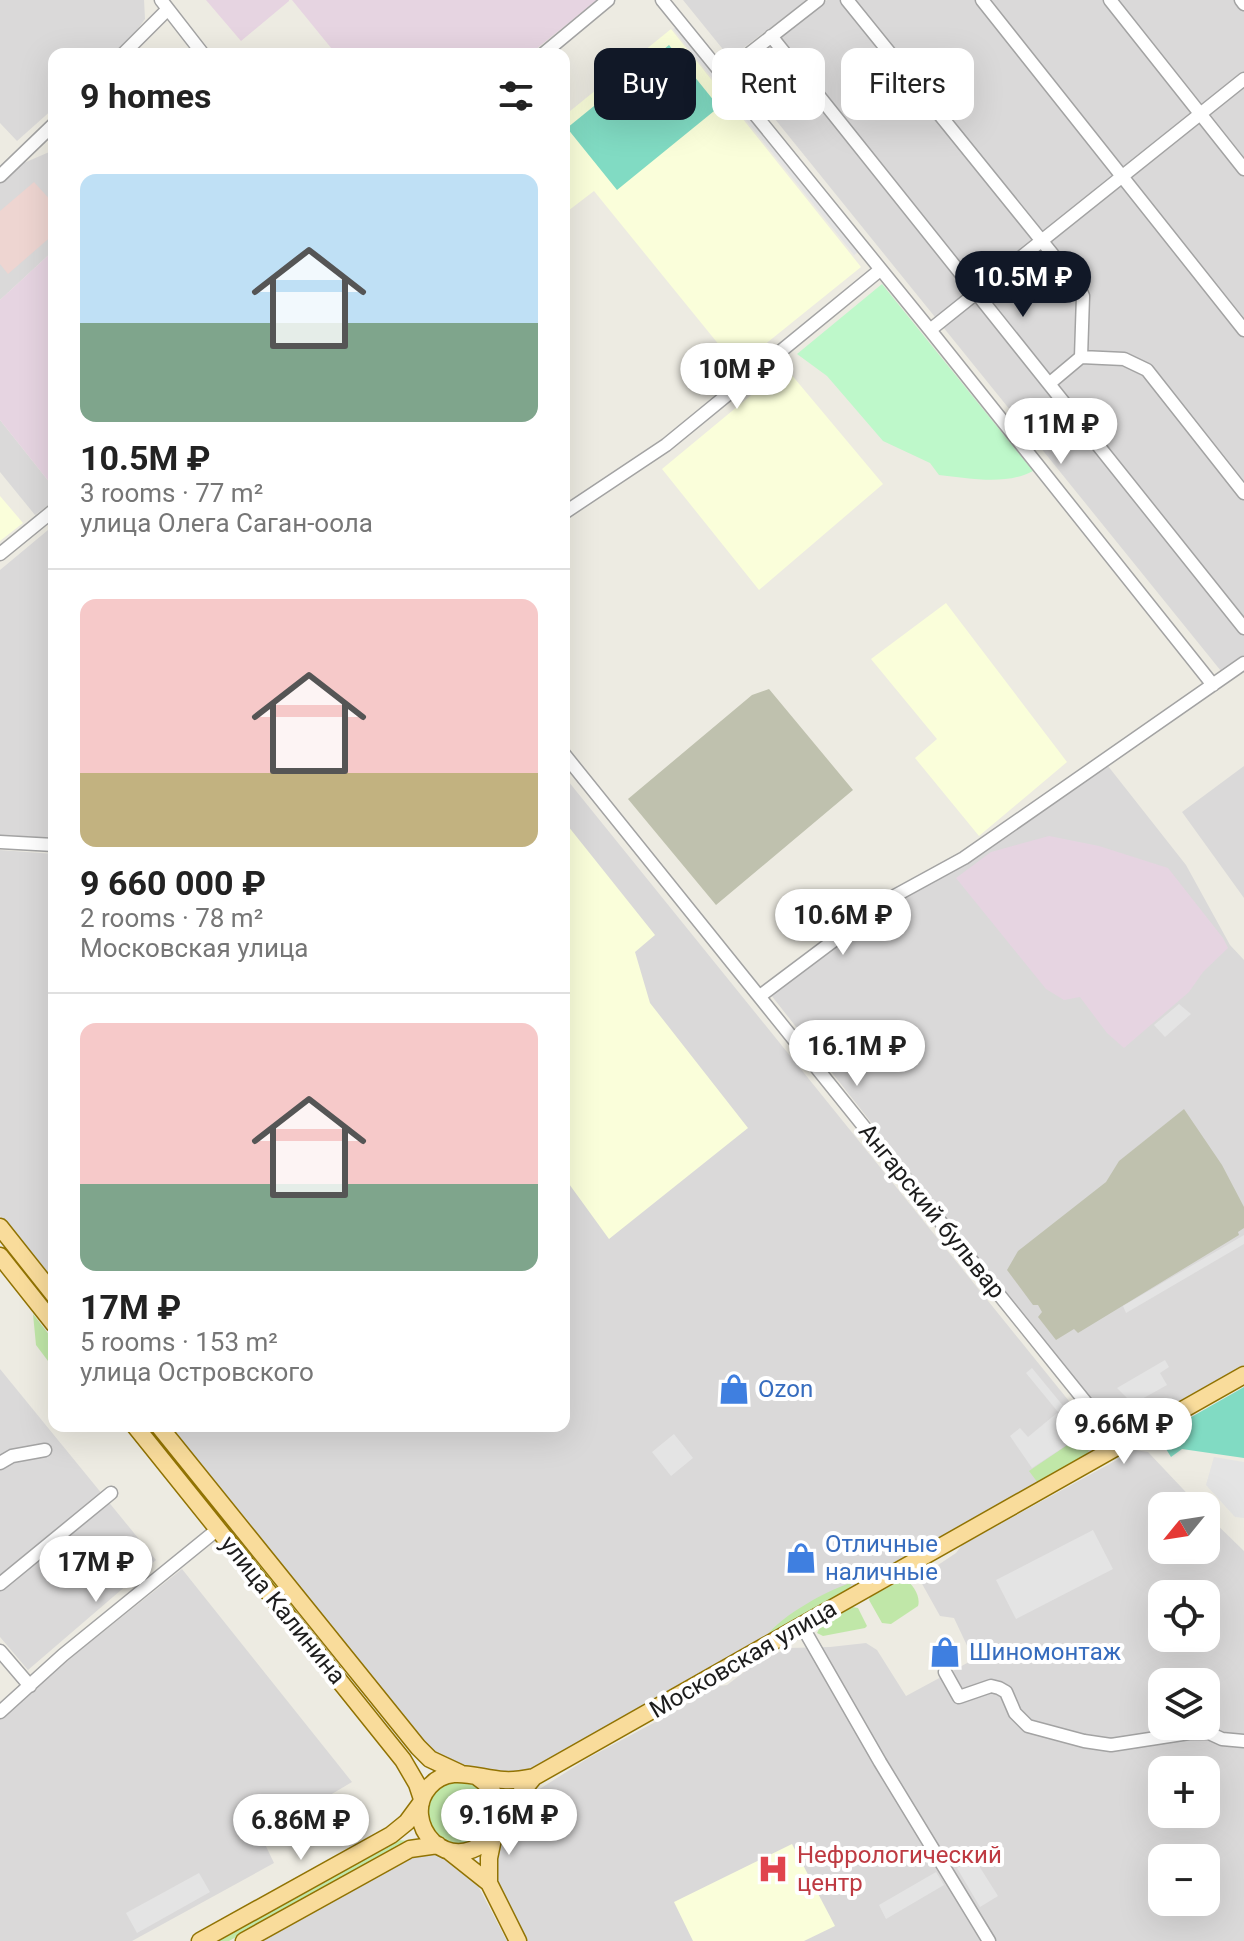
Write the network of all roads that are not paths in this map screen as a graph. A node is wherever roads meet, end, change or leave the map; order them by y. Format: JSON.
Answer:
{"nodes":[{"id":1,"x":608,"y":0,"type":"edge"},
{"id":2,"x":662,"y":0,"type":"edge"},
{"id":3,"x":818,"y":0,"type":"edge"},
{"id":4,"x":847,"y":0,"type":"edge"},
{"id":5,"x":982,"y":0,"type":"edge"},
{"id":6,"x":1110,"y":0,"type":"edge"},
{"id":7,"x":165,"y":4,"type":"edge"},
{"id":8,"x":771,"y":36,"type":"junction"},
{"id":9,"x":128,"y":48,"type":"edge"},
{"id":10,"x":198,"y":48,"type":"edge"},
{"id":11,"x":550,"y":48,"type":"edge"},
{"id":12,"x":756,"y":48,"type":"edge"},
{"id":13,"x":712,"y":62,"type":"edge"},
{"id":14,"x":1244,"y":79,"type":"edge"},
{"id":15,"x":1200,"y":115,"type":"junction"},
{"id":16,"x":758,"y":120,"type":"edge"},
{"id":17,"x":48,"y":130,"type":"edge"},
{"id":18,"x":1244,"y":169,"type":"edge"},
{"id":19,"x":1123,"y":175,"type":"junction"},
{"id":20,"x":0,"y":176,"type":"edge"},
{"id":21,"x":1041,"y":239,"type":"junction"},
{"id":22,"x":880,"y":270,"type":"junction"},
{"id":23,"x":977,"y":291,"type":"junction"},
{"id":24,"x":930,"y":330,"type":"junction"},
{"id":25,"x":1244,"y":330,"type":"edge"},
{"id":26,"x":1081,"y":357,"type":"junction"},
{"id":27,"x":1050,"y":383,"type":"junction"},
{"id":28,"x":1244,"y":493,"type":"edge"},
{"id":29,"x":570,"y":509,"type":"edge"},
{"id":30,"x":48,"y":515,"type":"edge"},
{"id":31,"x":0,"y":554,"type":"edge"},
{"id":32,"x":1244,"y":628,"type":"edge"},
{"id":33,"x":1244,"y":663,"type":"edge"},
{"id":34,"x":1213,"y":685,"type":"junction"},
{"id":35,"x":570,"y":761,"type":"edge"},
{"id":36,"x":0,"y":842,"type":"edge"},
{"id":37,"x":48,"y":845,"type":"edge"},
{"id":38,"x":760,"y":996,"type":"junction"},
{"id":39,"x":0,"y":1227,"type":"edge"},
{"id":40,"x":0,"y":1258,"type":"edge"},
{"id":41,"x":39,"y":1277,"type":"junction"},
{"id":42,"x":25,"y":1287,"type":"junction"},
{"id":43,"x":48,"y":1288,"type":"edge"},
{"id":44,"x":48,"y":1316,"type":"edge"},
{"id":45,"x":1244,"y":1375,"type":"edge"},
{"id":46,"x":140,"y":1432,"type":"edge"},
{"id":47,"x":164,"y":1432,"type":"edge"},
{"id":48,"x":1117,"y":1446,"type":"junction"},
{"id":49,"x":45,"y":1450,"type":"dead end"},
{"id":50,"x":0,"y":1463,"type":"edge"},
{"id":51,"x":111,"y":1493,"type":"dead end"},
{"id":52,"x":218,"y":1529,"type":"junction"},
{"id":53,"x":0,"y":1584,"type":"edge"},
{"id":54,"x":312,"y":1617,"type":"junction"},
{"id":55,"x":802,"y":1626,"type":"junction"},
{"id":56,"x":297,"y":1629,"type":"junction"},
{"id":57,"x":0,"y":1651,"type":"edge"},
{"id":58,"x":945,"y":1672,"type":"dead end"},
{"id":59,"x":30,"y":1686,"type":"junction"},
{"id":60,"x":0,"y":1712,"type":"edge"},
{"id":61,"x":1244,"y":1741,"type":"edge"},
{"id":62,"x":468,"y":1774,"type":"junction"},
{"id":63,"x":534,"y":1777,"type":"junction"},
{"id":64,"x":421,"y":1801,"type":"junction"},
{"id":65,"x":496,"y":1825,"type":"junction"},
{"id":66,"x":442,"y":1847,"type":"junction"},
{"id":67,"x":489,"y":1883,"type":"junction"},
{"id":68,"x":200,"y":1941,"type":"edge"},
{"id":69,"x":244,"y":1941,"type":"edge"},
{"id":70,"x":518,"y":1941,"type":"edge"},
{"id":71,"x":989,"y":1941,"type":"edge"}],
"edges":[{"from":1,"to":11,"type":"street"},
{"from":2,"to":13,"type":"street"},
{"from":3,"to":8,"type":"street"},
{"from":4,"to":21,"type":"street"},
{"from":5,"to":19,"type":"street"},
{"from":6,"to":15,"type":"street"},
{"from":7,"to":9,"type":"street"},
{"from":7,"to":10,"type":"street"},
{"from":8,"to":12,"type":"street"},
{"from":8,"to":23,"type":"street"},
{"from":14,"to":15,"type":"street"},
{"from":15,"to":18,"type":"street"},
{"from":15,"to":19,"type":"street"},
{"from":16,"to":22,"type":"street"},
{"from":17,"to":20,"type":"street"},
{"from":19,"to":21,"type":"street"},
{"from":19,"to":25,"type":"street"},
{"from":21,"to":23,"type":"street"},
{"from":21,"to":26,"type":"street"},
{"from":22,"to":24,"type":"street"},
{"from":22,"to":29,"type":"street"},
{"from":23,"to":24,"type":"street"},
{"from":23,"to":27,"type":"street"},
{"from":24,"to":34,"type":"street"},
{"from":26,"to":27,"type":"street"},
{"from":26,"to":28,"type":"street"},
{"from":27,"to":32,"type":"street"},
{"from":30,"to":31,"type":"street"},
{"from":33,"to":34,"type":"street"},
{"from":34,"to":38,"type":"street"},
{"from":35,"to":38,"type":"street","name":"Ангарский бульвар"},
{"from":36,"to":37,"type":"street"},
{"from":38,"to":48,"type":"street","name":"Ангарский бульвар"},
{"from":39,"to":41,"type":"main road"},
{"from":40,"to":42,"type":"main road"},
{"from":41,"to":42,"type":"main road"},
{"from":41,"to":43,"type":"main road"},
{"from":42,"to":44,"type":"main road"},
{"from":45,"to":48,"type":"main road","name":"Московская улица"},
{"from":46,"to":52,"type":"main road","name":"улица Калинина"},
{"from":47,"to":54,"type":"main road","name":"улица Калинина"},
{"from":48,"to":55,"type":"main road","name":"Московская улица"},
{"from":49,"to":50,"type":"street"},
{"from":51,"to":53,"type":"street"},
{"from":52,"to":56,"type":"main road","name":"улица Калинина"},
{"from":52,"to":59,"type":"street"},
{"from":54,"to":56,"type":"main road"},
{"from":54,"to":62,"type":"main road","name":"улица Калинина"},
{"from":55,"to":63,"type":"main road","name":"Московская улица"},
{"from":55,"to":71,"type":"street"},
{"from":56,"to":64,"type":"main road","name":"улица Калинина"},
{"from":57,"to":59,"type":"street"},
{"from":58,"to":61,"type":"street"},
{"from":59,"to":60,"type":"street"},
{"from":62,"to":63,"type":"main road","name":"Московская улица"},
{"from":62,"to":64,"type":"main road"},
{"from":62,"to":65,"type":"main road"},
{"from":63,"to":65,"type":"main road","name":"Московская улица"},
{"from":64,"to":66,"type":"main road"},
{"from":64,"to":68,"type":"main road"},
{"from":65,"to":66,"type":"main road"},
{"from":65,"to":67,"type":"main road"},
{"from":66,"to":67,"type":"main road"},
{"from":66,"to":69,"type":"main road"},
{"from":67,"to":70,"type":"main road"}]}
